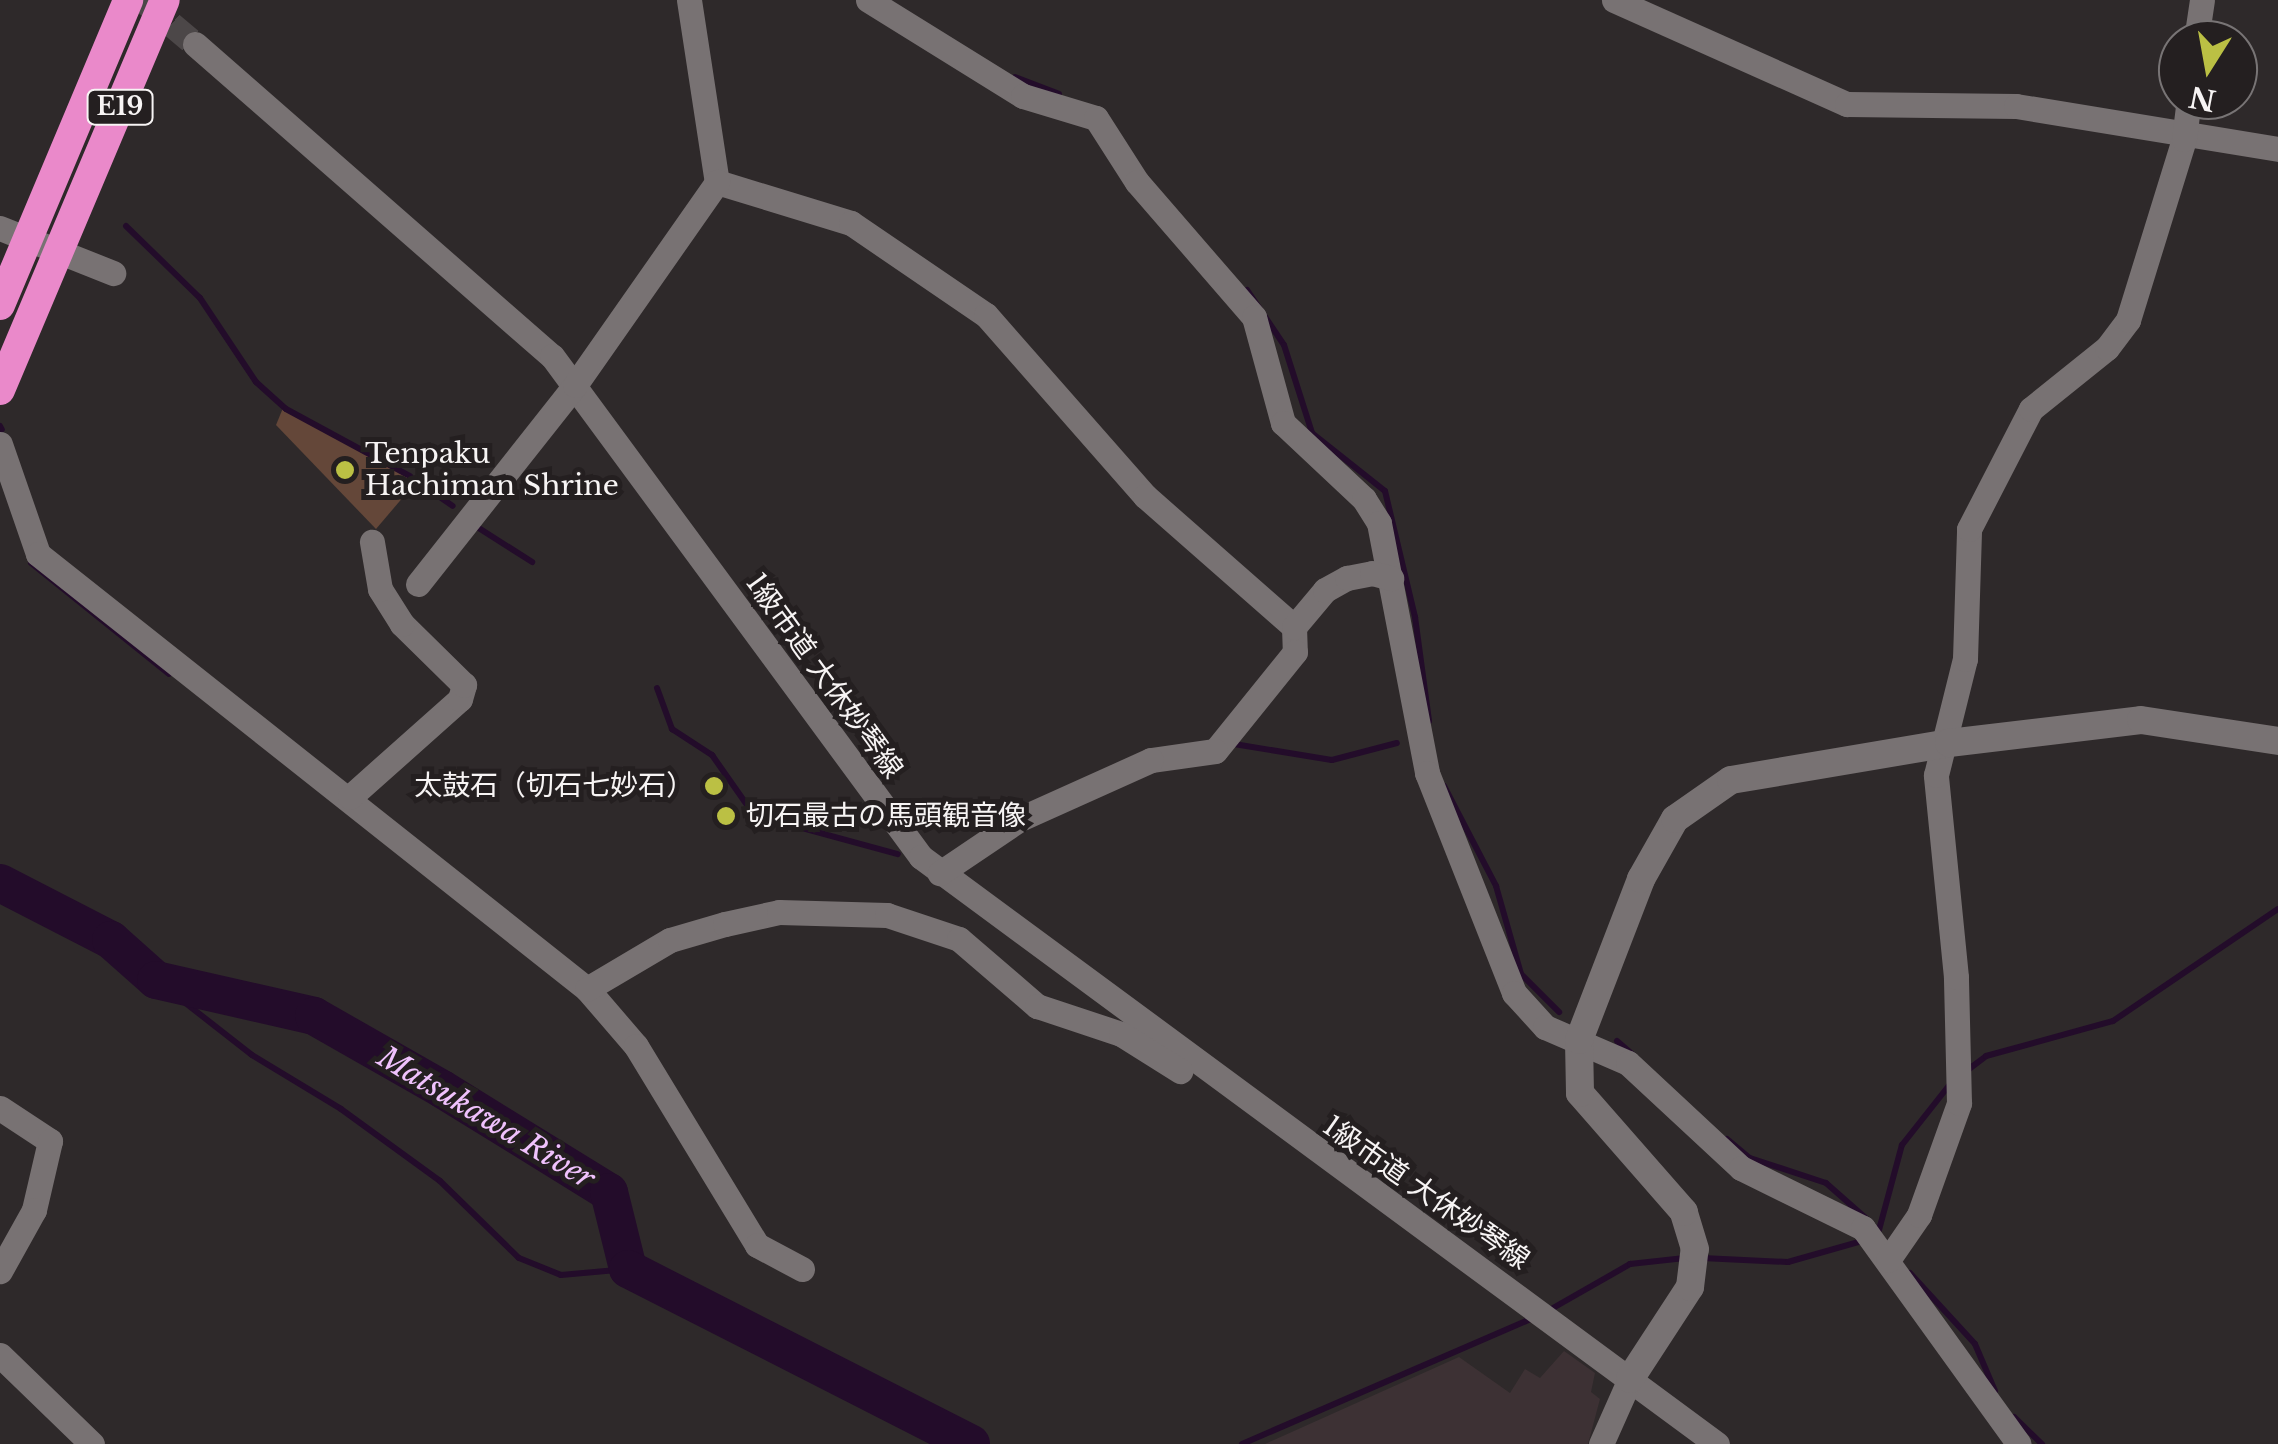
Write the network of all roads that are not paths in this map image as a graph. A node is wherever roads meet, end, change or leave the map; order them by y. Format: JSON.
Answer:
{"nodes":[{"id":1,"x":128,"y":0,"type":"edge"},
{"id":2,"x":165,"y":0,"type":"edge"},
{"id":3,"x":688,"y":0,"type":"edge"},
{"id":4,"x":868,"y":0,"type":"edge"},
{"id":5,"x":1614,"y":0,"type":"edge"},
{"id":6,"x":195,"y":44,"type":"tunnel mouth"},
{"id":7,"x":2186,"y":120,"type":"edge"},
{"id":8,"x":2184,"y":138,"type":"junction"},
{"id":9,"x":2278,"y":149,"type":"edge"},
{"id":10,"x":717,"y":182,"type":"junction"},
{"id":11,"x":0,"y":228,"type":"edge"},
{"id":12,"x":113,"y":272,"type":"dead end"},
{"id":13,"x":0,"y":305,"type":"edge"},
{"id":14,"x":575,"y":385,"type":"junction"},
{"id":15,"x":0,"y":390,"type":"edge"},
{"id":16,"x":0,"y":444,"type":"edge"},
{"id":17,"x":372,"y":542,"type":"dead end"},
{"id":18,"x":1391,"y":578,"type":"junction"},
{"id":19,"x":418,"y":584,"type":"dead end"},
{"id":20,"x":1294,"y":627,"type":"junction"},
{"id":21,"x":2278,"y":741,"type":"edge"},
{"id":22,"x":1949,"y":744,"type":"junction"},
{"id":23,"x":350,"y":797,"type":"junction"},
{"id":24,"x":940,"y":874,"type":"junction"},
{"id":25,"x":588,"y":989,"type":"junction"},
{"id":26,"x":1579,"y":1040,"type":"junction"},
{"id":27,"x":1247,"y":1103,"type":"junction"},
{"id":28,"x":0,"y":1108,"type":"edge"},
{"id":29,"x":1881,"y":1245,"type":"junction"},
{"id":30,"x":802,"y":1270,"type":"dead end"},
{"id":31,"x":0,"y":1272,"type":"edge"},
{"id":32,"x":0,"y":1355,"type":"edge"},
{"id":33,"x":1630,"y":1379,"type":"junction"},
{"id":34,"x":92,"y":1444,"type":"edge"},
{"id":35,"x":1601,"y":1444,"type":"edge"},
{"id":36,"x":1717,"y":1444,"type":"edge"},
{"id":37,"x":2019,"y":1444,"type":"edge"}],
"edges":[{"from":1,"to":13,"type":"highway","number":"E19"},
{"from":2,"to":15,"type":"highway","number":"E19"},
{"from":3,"to":10,"type":"street"},
{"from":4,"to":18,"type":"street"},
{"from":5,"to":8,"type":"street"},
{"from":6,"to":14,"type":"street","name":"1級市道 大休妙琴線"},
{"from":7,"to":8,"type":"street"},
{"from":8,"to":9,"type":"street"},
{"from":8,"to":22,"type":"street"},
{"from":10,"to":14,"type":"street"},
{"from":10,"to":20,"type":"street"},
{"from":11,"to":12,"type":"street"},
{"from":14,"to":19,"type":"street"},
{"from":14,"to":24,"type":"street","name":"1級市道 大休妙琴線"},
{"from":16,"to":23,"type":"street"},
{"from":17,"to":23,"type":"street"},
{"from":18,"to":20,"type":"street"},
{"from":18,"to":26,"type":"street"},
{"from":20,"to":24,"type":"street"},
{"from":21,"to":22,"type":"street"},
{"from":22,"to":26,"type":"street"},
{"from":22,"to":29,"type":"street"},
{"from":23,"to":25,"type":"street"},
{"from":24,"to":27,"type":"street","name":"1級市道 大休妙琴線"},
{"from":25,"to":27,"type":"street"},
{"from":25,"to":30,"type":"street"},
{"from":26,"to":29,"type":"street"},
{"from":26,"to":33,"type":"street"},
{"from":27,"to":33,"type":"street","name":"1級市道 大休妙琴線"},
{"from":28,"to":31,"type":"street"},
{"from":29,"to":37,"type":"street"},
{"from":32,"to":34,"type":"street"},
{"from":33,"to":35,"type":"street"},
{"from":33,"to":36,"type":"street"}]}
